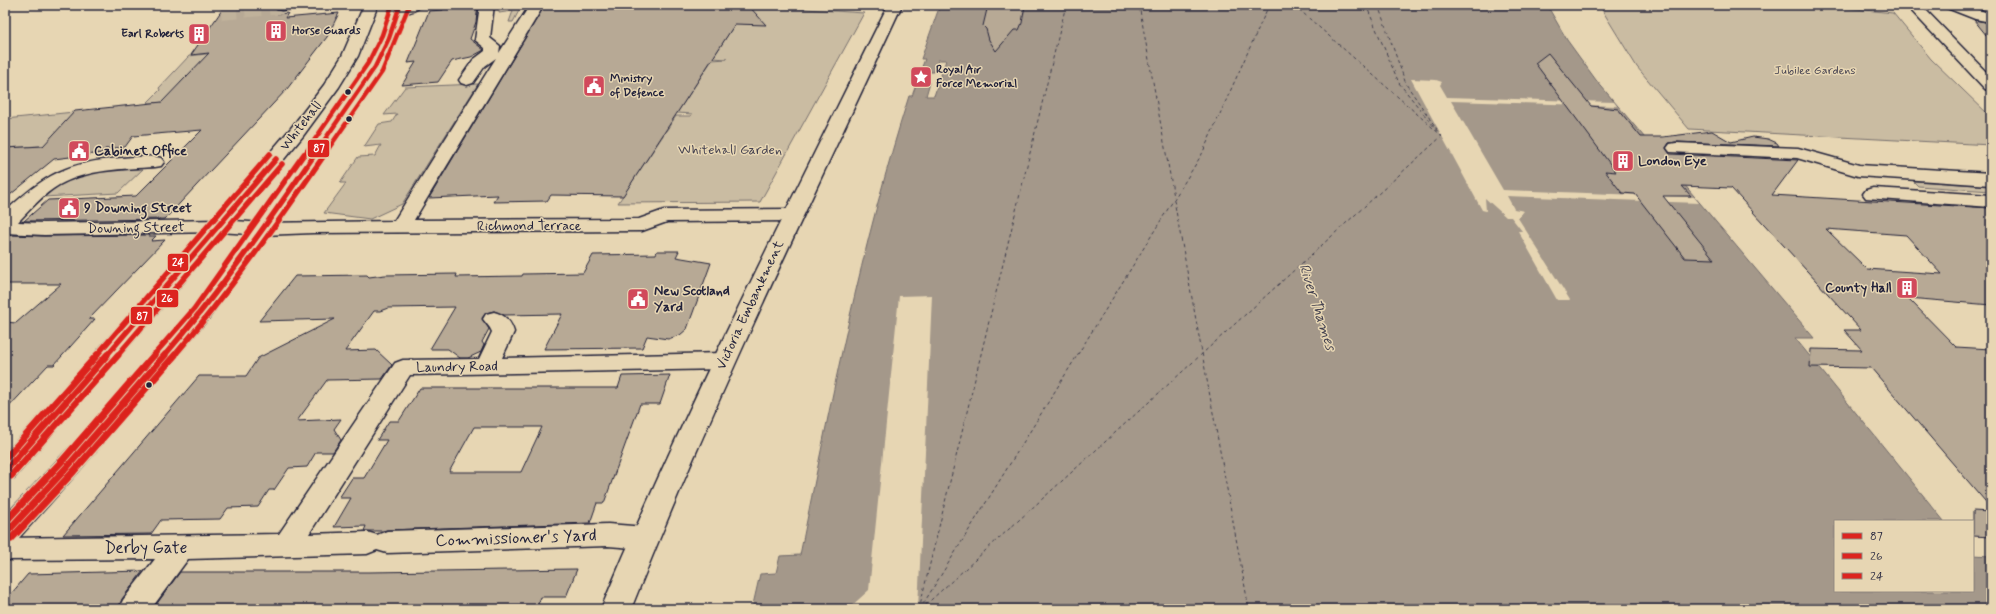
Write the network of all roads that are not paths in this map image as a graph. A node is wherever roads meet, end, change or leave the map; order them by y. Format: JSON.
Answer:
{"nodes":[{"id":1,"x":415,"y":5,"type":"edge"},
{"id":2,"x":486,"y":5,"type":"edge"},
{"id":3,"x":537,"y":5,"type":"edge"},
{"id":4,"x":895,"y":5,"type":"edge"},
{"id":5,"x":1913,"y":5,"type":"edge"},
{"id":6,"x":1952,"y":5,"type":"edge"},
{"id":7,"x":371,"y":7,"type":"edge"},
{"id":8,"x":399,"y":7,"type":"edge"},
{"id":9,"x":1991,"y":18,"type":"edge"},
{"id":10,"x":467,"y":80,"type":"dead end"},
{"id":11,"x":1991,"y":86,"type":"edge"},
{"id":12,"x":358,"y":92,"type":"junction"},
{"id":13,"x":326,"y":94,"type":"junction"},
{"id":14,"x":1676,"y":148,"type":"dead end"},
{"id":15,"x":155,"y":162,"type":"dead end"},
{"id":16,"x":1991,"y":179,"type":"edge"},
{"id":17,"x":1873,"y":194,"type":"dead end"},
{"id":18,"x":1991,"y":201,"type":"edge"},
{"id":19,"x":793,"y":215,"type":"junction"},
{"id":20,"x":5,"y":223,"type":"edge"},
{"id":21,"x":219,"y":226,"type":"junction"},
{"id":22,"x":5,"y":227,"type":"edge"},
{"id":23,"x":400,"y":227,"type":"junction"},
{"id":24,"x":263,"y":229,"type":"junction"},
{"id":25,"x":494,"y":319,"type":"dead end"},
{"id":26,"x":724,"y":360,"type":"junction"},
{"id":27,"x":487,"y":366,"type":"junction"},
{"id":28,"x":5,"y":471,"type":"edge"},
{"id":29,"x":16,"y":513,"type":"edge"},
{"id":30,"x":5,"y":534,"type":"edge"},
{"id":31,"x":645,"y":538,"type":"junction"},
{"id":32,"x":286,"y":546,"type":"junction"},
{"id":33,"x":5,"y":548,"type":"edge"},
{"id":34,"x":180,"y":548,"type":"junction"},
{"id":35,"x":134,"y":609,"type":"edge"},
{"id":36,"x":616,"y":609,"type":"edge"}],
"edges":[{"from":1,"to":8,"type":"main road"},
{"from":2,"to":10,"type":"main road"},
{"from":3,"to":23,"type":"main road"},
{"from":4,"to":19,"type":"main road","name":"Victoria Embankment"},
{"from":5,"to":11,"type":"main road"},
{"from":6,"to":9,"type":"main road"},
{"from":7,"to":13,"type":"main road","name":"Whitehall"},
{"from":8,"to":12,"type":"main road","name":"Whitehall"},
{"from":12,"to":13,"type":"main road"},
{"from":12,"to":24,"type":"main road","name":"Whitehall"},
{"from":13,"to":21,"type":"main road","name":"Whitehall"},
{"from":14,"to":16,"type":"main road"},
{"from":15,"to":20,"type":"main road"},
{"from":17,"to":18,"type":"main road"},
{"from":19,"to":23,"type":"main road","name":"Richmond Terrace"},
{"from":19,"to":26,"type":"main road","name":"Victoria Embankment"},
{"from":21,"to":22,"type":"main road","name":"Downing Street"},
{"from":21,"to":24,"type":"main road","name":"Downing Street"},
{"from":21,"to":28,"type":"main road","name":"Whitehall"},
{"from":23,"to":24,"type":"main road","name":"Richmond Terrace"},
{"from":24,"to":29,"type":"main road","name":"Whitehall"},
{"from":25,"to":27,"type":"main road"},
{"from":26,"to":27,"type":"main road","name":"Laundry Road"},
{"from":26,"to":31,"type":"main road","name":"Victoria Embankment"},
{"from":27,"to":32,"type":"main road","name":"Laundry Road"},
{"from":29,"to":30,"type":"main road","name":"Whitehall"},
{"from":31,"to":32,"type":"main road","name":"Commissioner's Yard"},
{"from":31,"to":36,"type":"main road","name":"Victoria Embankment"},
{"from":32,"to":34,"type":"main road","name":"Derby Gate"},
{"from":33,"to":34,"type":"main road","name":"Derby Gate"},
{"from":34,"to":35,"type":"main road"}]}
